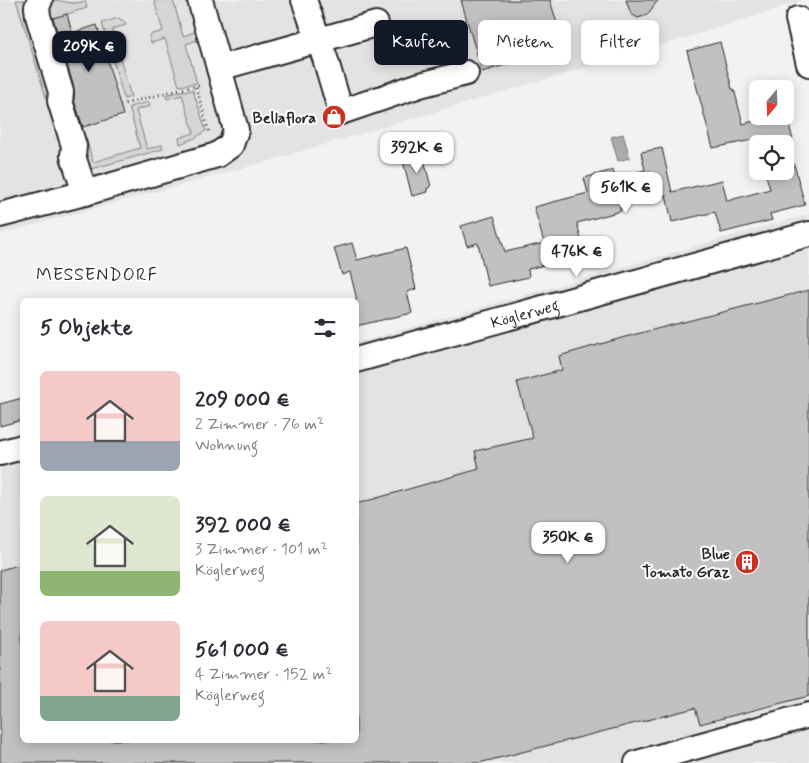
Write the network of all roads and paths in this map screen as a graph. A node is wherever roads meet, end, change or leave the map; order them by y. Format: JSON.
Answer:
{"nodes":[{"id":1,"x":40,"y":0,"type":"edge"},
{"id":2,"x":200,"y":0,"type":"edge"},
{"id":3,"x":304,"y":0,"type":"edge"},
{"id":4,"x":798,"y":19,"type":"dead end"},
{"id":5,"x":374,"y":25,"type":"edge"},
{"id":6,"x":319,"y":40,"type":"junction"},
{"id":7,"x":809,"y":64,"type":"edge"},
{"id":8,"x":219,"y":68,"type":"junction"},
{"id":9,"x":466,"y":73,"type":"dead end"},
{"id":10,"x":196,"y":87,"type":"dead end"},
{"id":11,"x":209,"y":132,"type":"dead end"},
{"id":12,"x":85,"y":193,"type":"junction"},
{"id":13,"x":0,"y":215,"type":"edge"},
{"id":14,"x":809,"y":234,"type":"edge"},
{"id":15,"x":359,"y":359,"type":"edge"},
{"id":16,"x":20,"y":448,"type":"edge"},
{"id":17,"x":0,"y":453,"type":"edge"},
{"id":18,"x":809,"y":715,"type":"edge"},
{"id":19,"x":637,"y":763,"type":"edge"}],
"edges":[{"from":1,"to":12,"type":"street"},
{"from":2,"to":8,"type":"street"},
{"from":3,"to":6,"type":"street"},
{"from":4,"to":7,"type":"street"},
{"from":5,"to":6,"type":"street"},
{"from":6,"to":8,"type":"street"},
{"from":6,"to":9,"type":"street"},
{"from":8,"to":12,"type":"street"},
{"from":10,"to":11,"type":"path"},
{"from":12,"to":13,"type":"street"},
{"from":14,"to":15,"type":"street","name":"Köglerweg"},
{"from":16,"to":17,"type":"street"},
{"from":18,"to":19,"type":"street"}]}
